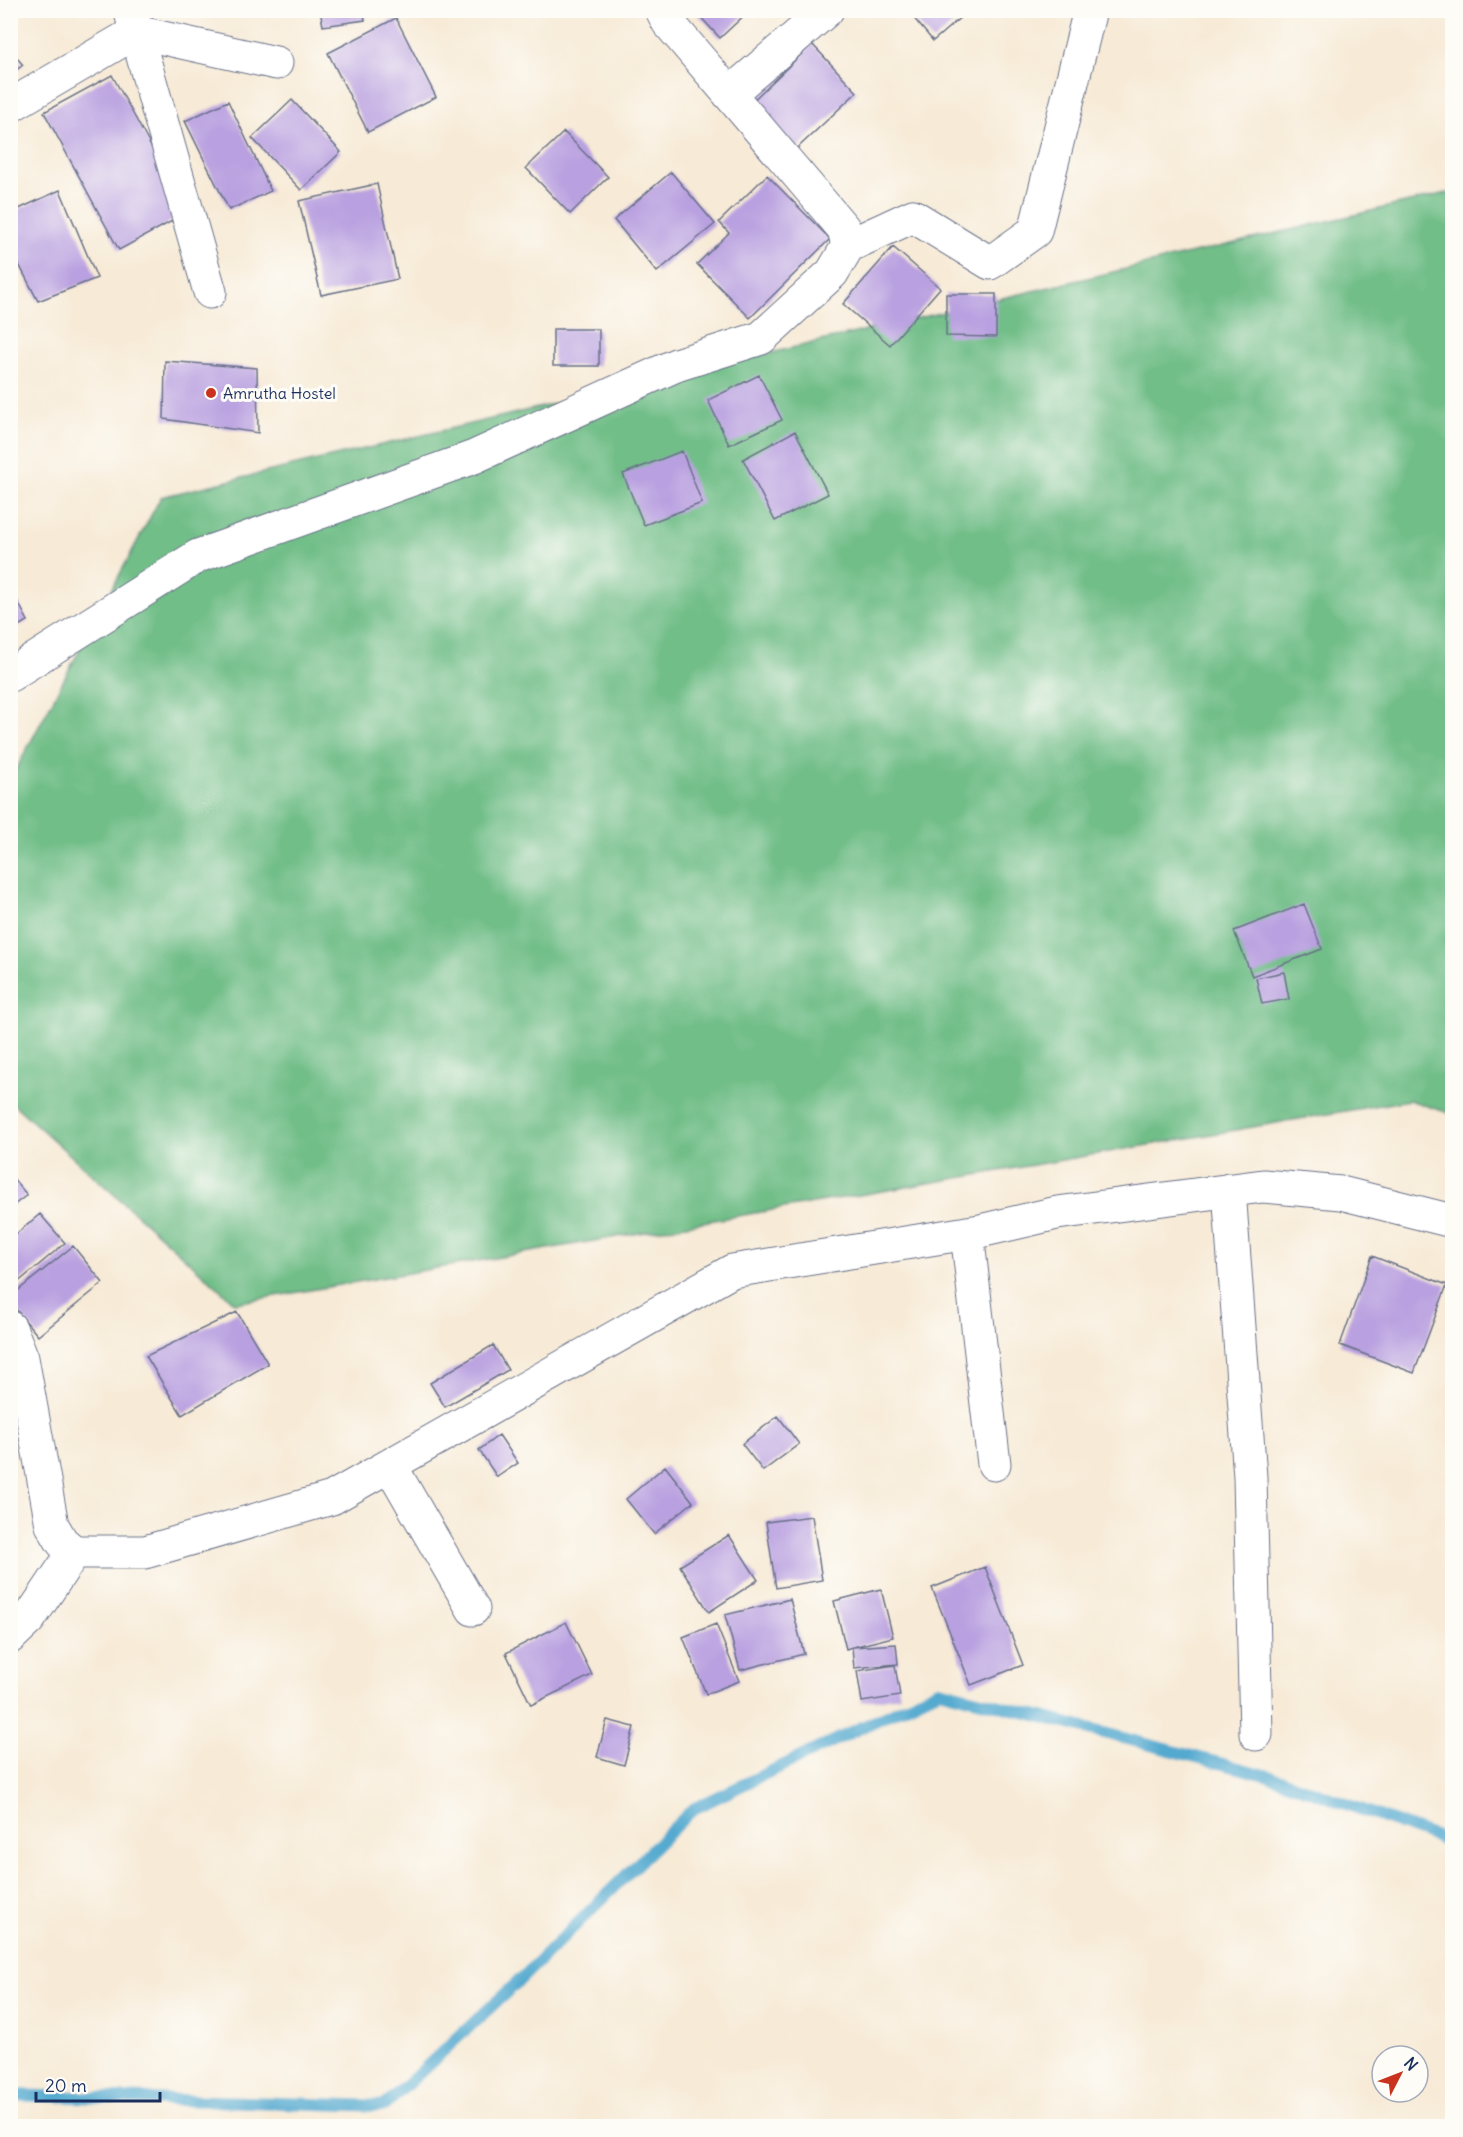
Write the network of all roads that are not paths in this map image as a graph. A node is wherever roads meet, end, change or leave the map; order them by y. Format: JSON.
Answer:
{"nodes":[{"id":1,"x":662,"y":10,"type":"edge"},
{"id":2,"x":827,"y":10,"type":"edge"},
{"id":3,"x":1090,"y":10,"type":"edge"},
{"id":4,"x":133,"y":21,"type":"edge"},
{"id":5,"x":276,"y":63,"type":"dead end"},
{"id":6,"x":729,"y":94,"type":"junction"},
{"id":7,"x":10,"y":106,"type":"edge"},
{"id":8,"x":848,"y":246,"type":"junction"},
{"id":9,"x":210,"y":292,"type":"dead end"},
{"id":10,"x":10,"y":675,"type":"edge"},
{"id":11,"x":1228,"y":1190,"type":"junction"},
{"id":12,"x":1452,"y":1221,"type":"edge"},
{"id":13,"x":967,"y":1233,"type":"junction"},
{"id":14,"x":10,"y":1328,"type":"edge"},
{"id":15,"x":994,"y":1464,"type":"dead end"},
{"id":16,"x":390,"y":1465,"type":"junction"},
{"id":17,"x":74,"y":1552,"type":"junction"},
{"id":18,"x":473,"y":1609,"type":"dead end"},
{"id":19,"x":10,"y":1637,"type":"edge"},
{"id":20,"x":1256,"y":1734,"type":"dead end"}],
"edges":[{"from":1,"to":6,"type":"street"},
{"from":2,"to":6,"type":"street"},
{"from":3,"to":8,"type":"street"},
{"from":4,"to":5,"type":"street"},
{"from":4,"to":7,"type":"street"},
{"from":4,"to":9,"type":"street"},
{"from":6,"to":8,"type":"street"},
{"from":8,"to":10,"type":"street"},
{"from":11,"to":12,"type":"street"},
{"from":11,"to":13,"type":"street"},
{"from":11,"to":20,"type":"street"},
{"from":13,"to":15,"type":"street"},
{"from":13,"to":16,"type":"street"},
{"from":14,"to":17,"type":"street"},
{"from":16,"to":17,"type":"street"},
{"from":16,"to":18,"type":"street"},
{"from":17,"to":19,"type":"street"}]}
